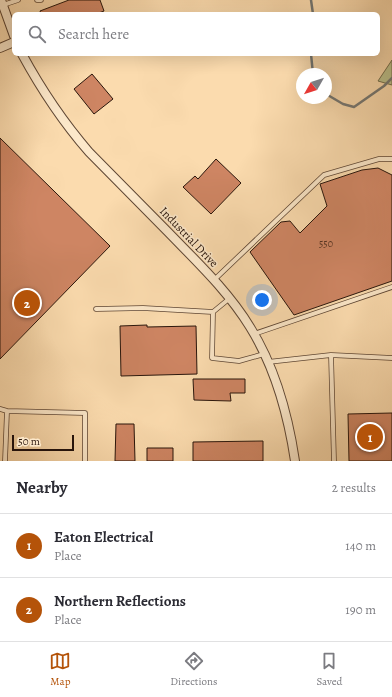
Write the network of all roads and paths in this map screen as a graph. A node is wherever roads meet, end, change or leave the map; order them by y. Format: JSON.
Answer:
{"nodes":[{"id":1,"x":18,"y":0,"type":"edge"},
{"id":2,"x":37,"y":0,"type":"edge"},
{"id":3,"x":41,"y":0,"type":"edge"},
{"id":4,"x":2,"y":2,"type":"edge"},
{"id":5,"x":12,"y":30,"type":"edge"},
{"id":6,"x":12,"y":43,"type":"edge"},
{"id":7,"x":0,"y":48,"type":"edge"},
{"id":8,"x":23,"y":56,"type":"edge"},
{"id":9,"x":392,"y":159,"type":"edge"},
{"id":10,"x":214,"y":280,"type":"junction"},
{"id":11,"x":392,"y":287,"type":"edge"},
{"id":12,"x":230,"y":298,"type":"junction"},
{"id":13,"x":96,"y":309,"type":"dead end"},
{"id":14,"x":213,"y":312,"type":"junction"},
{"id":15,"x":253,"y":334,"type":"junction"},
{"id":16,"x":331,"y":355,"type":"junction"},
{"id":17,"x":266,"y":358,"type":"junction"},
{"id":18,"x":392,"y":358,"type":"edge"},
{"id":19,"x":0,"y":409,"type":"edge"},
{"id":20,"x":7,"y":411,"type":"junction"},
{"id":21,"x":5,"y":461,"type":"edge"},
{"id":22,"x":85,"y":461,"type":"edge"},
{"id":23,"x":295,"y":461,"type":"edge"},
{"id":24,"x":334,"y":461,"type":"edge"}],
"edges":[{"from":1,"to":4,"type":"lane"},
{"from":2,"to":3,"type":"lane"},
{"from":4,"to":5,"type":"street"},
{"from":6,"to":7,"type":"street"},
{"from":8,"to":10,"type":"street","name":"Industrial Drive"},
{"from":9,"to":10,"type":"lane"},
{"from":10,"to":12,"type":"street","name":"Industrial Drive"},
{"from":11,"to":15,"type":"lane"},
{"from":12,"to":14,"type":"lane"},
{"from":12,"to":15,"type":"street","name":"Industrial Drive"},
{"from":13,"to":14,"type":"lane"},
{"from":14,"to":17,"type":"lane"},
{"from":15,"to":17,"type":"street","name":"Industrial Drive"},
{"from":16,"to":17,"type":"lane"},
{"from":16,"to":18,"type":"lane"},
{"from":16,"to":24,"type":"lane"},
{"from":17,"to":23,"type":"street","name":"Industrial Drive"},
{"from":19,"to":20,"type":"lane"},
{"from":20,"to":21,"type":"lane"},
{"from":20,"to":22,"type":"lane"}]}
